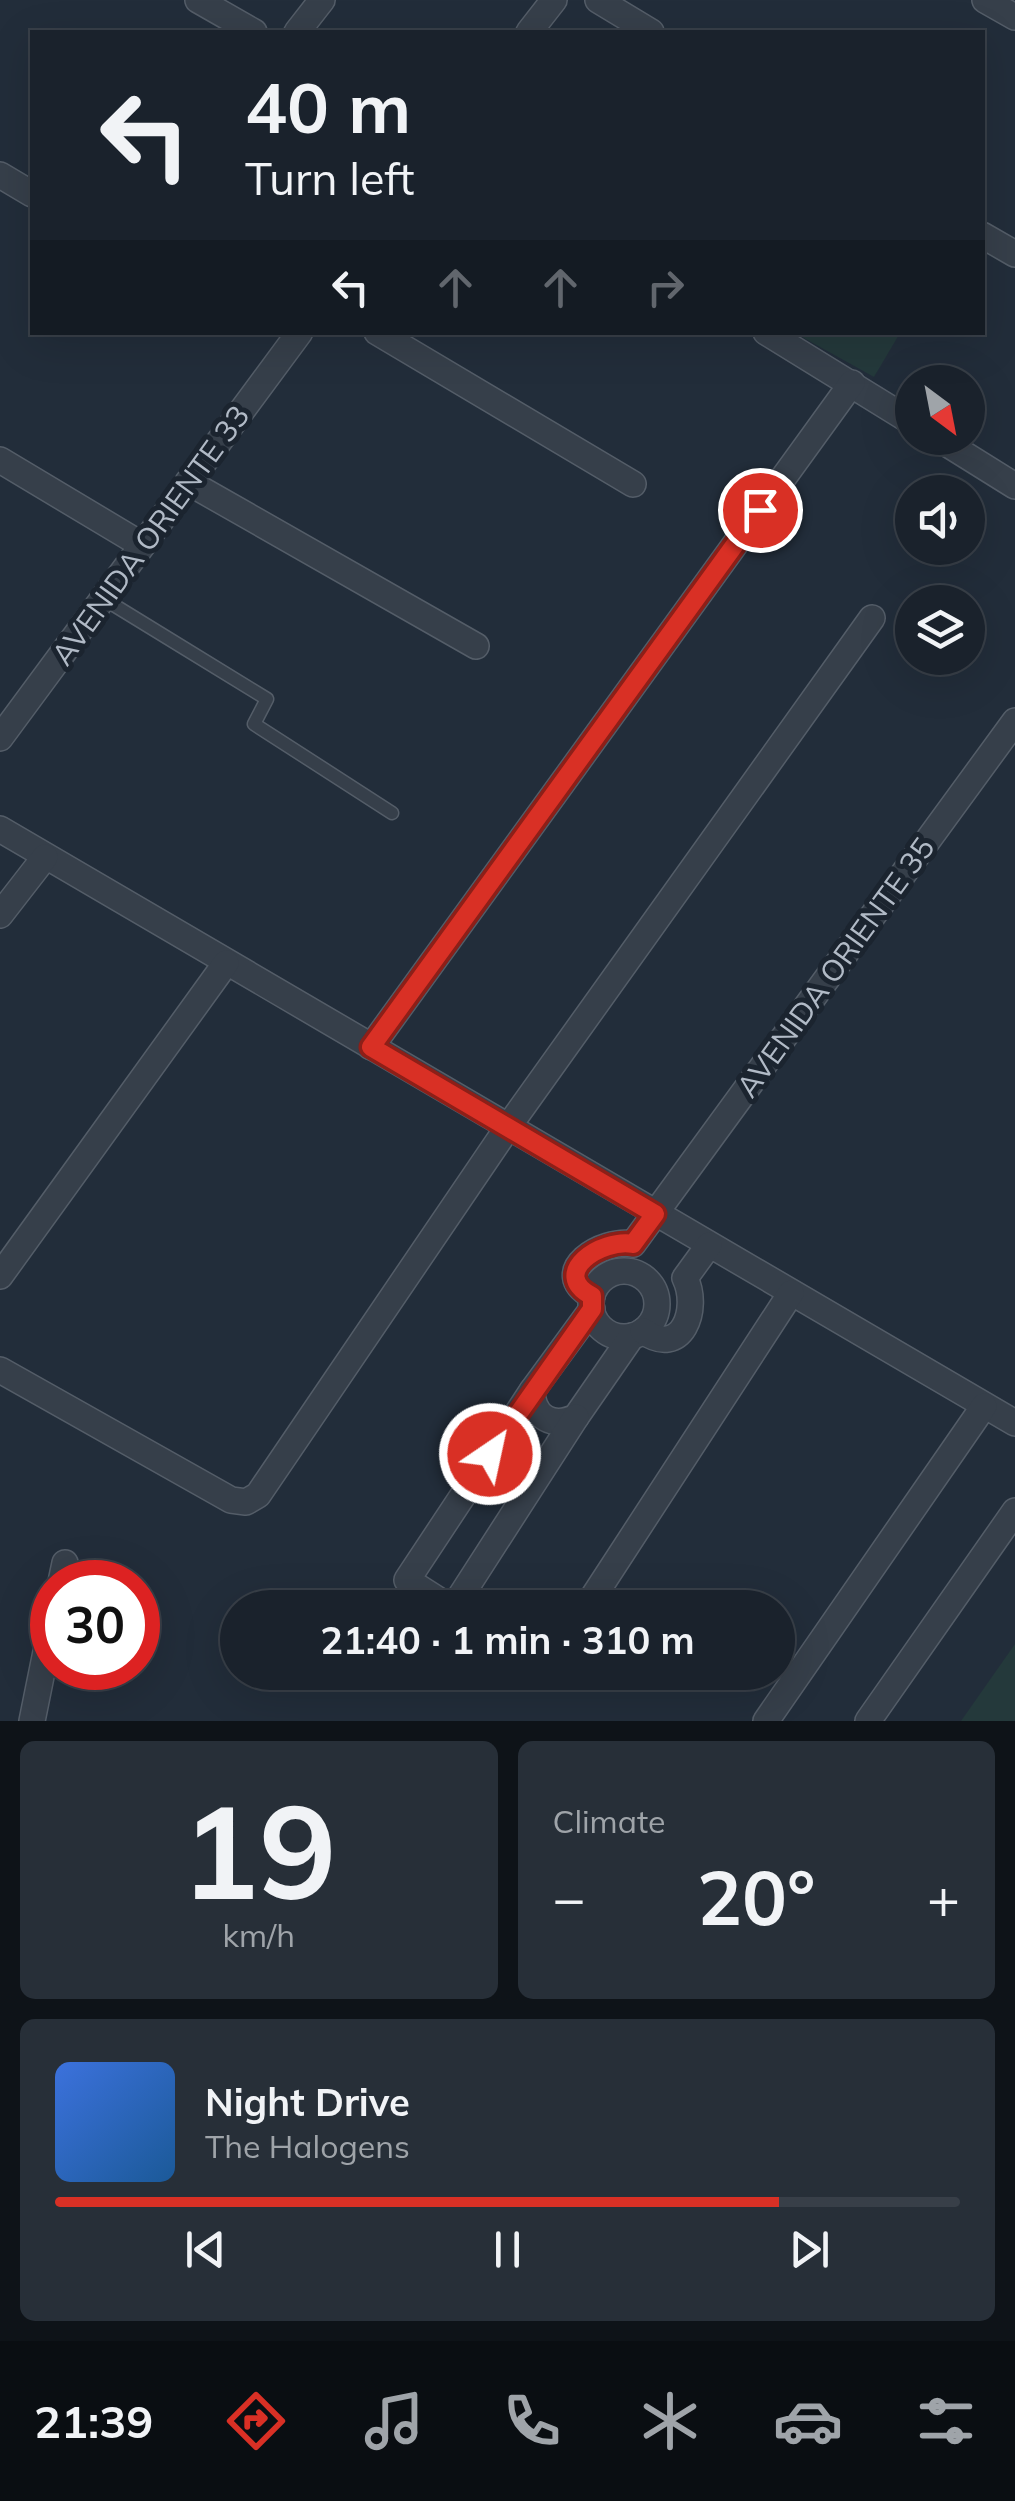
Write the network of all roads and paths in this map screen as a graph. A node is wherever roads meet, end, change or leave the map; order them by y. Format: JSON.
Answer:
{"nodes":[{"id":1,"x":198,"y":0,"type":"edge"},
{"id":2,"x":322,"y":0,"type":"edge"},
{"id":3,"x":554,"y":0,"type":"edge"},
{"id":4,"x":598,"y":0,"type":"edge"},
{"id":5,"x":985,"y":0,"type":"edge"},
{"id":6,"x":1015,"y":17,"type":"edge"},
{"id":7,"x":250,"y":30,"type":"edge"},
{"id":8,"x":299,"y":30,"type":"edge"},
{"id":9,"x":531,"y":30,"type":"edge"},
{"id":10,"x":648,"y":30,"type":"edge"},
{"id":11,"x":0,"y":175,"type":"edge"},
{"id":12,"x":30,"y":193,"type":"edge"},
{"id":13,"x":985,"y":236,"type":"edge"},
{"id":14,"x":1015,"y":254,"type":"edge"},
{"id":15,"x":298,"y":335,"type":"edge"},
{"id":16,"x":382,"y":335,"type":"edge"},
{"id":17,"x":771,"y":335,"type":"edge"},
{"id":18,"x":852,"y":383,"type":"junction"},
{"id":19,"x":895,"y":411,"type":"edge"},
{"id":20,"x":965,"y":455,"type":"edge"},
{"id":21,"x":0,"y":460,"type":"edge"},
{"id":22,"x":188,"y":482,"type":"junction"},
{"id":23,"x":633,"y":484,"type":"dead end"},
{"id":24,"x":1015,"y":486,"type":"edge"},
{"id":25,"x":142,"y":544,"type":"junction"},
{"id":26,"x":104,"y":599,"type":"junction"},
{"id":27,"x":872,"y":618,"type":"dead end"},
{"id":28,"x":476,"y":646,"type":"dead end"},
{"id":29,"x":1015,"y":721,"type":"edge"},
{"id":30,"x":0,"y":738,"type":"edge"},
{"id":31,"x":392,"y":813,"type":"dead end"},
{"id":32,"x":0,"y":829,"type":"edge"},
{"id":33,"x":46,"y":857,"type":"junction"},
{"id":34,"x":0,"y":915,"type":"edge"},
{"id":35,"x":226,"y":963,"type":"junction"},
{"id":36,"x":371,"y":1047,"type":"junction"},
{"id":37,"x":508,"y":1127,"type":"junction"},
{"id":38,"x":655,"y":1214,"type":"junction"},
{"id":39,"x":709,"y":1245,"type":"junction"},
{"id":40,"x":0,"y":1276,"type":"edge"},
{"id":41,"x":791,"y":1293,"type":"junction"},
{"id":42,"x":592,"y":1302,"type":"junction"},
{"id":43,"x":638,"y":1334,"type":"junction"},
{"id":44,"x":0,"y":1370,"type":"edge"},
{"id":45,"x":532,"y":1391,"type":"junction"},
{"id":46,"x":984,"y":1406,"type":"junction"},
{"id":47,"x":576,"y":1416,"type":"junction"},
{"id":48,"x":1015,"y":1423,"type":"edge"},
{"id":49,"x":1015,"y":1511,"type":"edge"},
{"id":50,"x":423,"y":1590,"type":"edge"},
{"id":51,"x":464,"y":1590,"type":"edge"},
{"id":52,"x":598,"y":1590,"type":"edge"},
{"id":53,"x":38,"y":1690,"type":"edge"},
{"id":54,"x":32,"y":1721,"type":"edge"},
{"id":55,"x":766,"y":1721,"type":"edge"},
{"id":56,"x":868,"y":1721,"type":"edge"}],
"edges":[{"from":1,"to":7,"type":"street"},
{"from":2,"to":8,"type":"street"},
{"from":3,"to":9,"type":"street"},
{"from":4,"to":10,"type":"street"},
{"from":5,"to":6,"type":"street"},
{"from":11,"to":12,"type":"street"},
{"from":13,"to":14,"type":"street"},
{"from":15,"to":22,"type":"street","name":"AVENIDA ORIENTE 33"},
{"from":16,"to":23,"type":"street"},
{"from":17,"to":18,"type":"street"},
{"from":18,"to":19,"type":"street"},
{"from":18,"to":36,"type":"street"},
{"from":20,"to":24,"type":"street"},
{"from":21,"to":25,"type":"street"},
{"from":22,"to":25,"type":"street","name":"AVENIDA ORIENTE 33"},
{"from":22,"to":28,"type":"street"},
{"from":25,"to":26,"type":"street","name":"AVENIDA ORIENTE 33"},
{"from":26,"to":30,"type":"street","name":"AVENIDA ORIENTE 33"},
{"from":26,"to":31,"type":"lane"},
{"from":27,"to":37,"type":"street"},
{"from":29,"to":38,"type":"street","name":"AVENIDA ORIENTE 35"},
{"from":32,"to":33,"type":"street"},
{"from":33,"to":34,"type":"street"},
{"from":33,"to":35,"type":"street"},
{"from":35,"to":36,"type":"street"},
{"from":35,"to":40,"type":"street"},
{"from":36,"to":37,"type":"street"},
{"from":37,"to":38,"type":"street"},
{"from":37,"to":44,"type":"street"},
{"from":38,"to":39,"type":"street"},
{"from":38,"to":42,"type":"street","name":"AVENIDA ORIENTE 35"},
{"from":39,"to":41,"type":"street"},
{"from":39,"to":43,"type":"street"},
{"from":41,"to":46,"type":"street"},
{"from":41,"to":52,"type":"street"},
{"from":42,"to":43,"type":"street"},
{"from":42,"to":43,"type":"street"},
{"from":42,"to":45,"type":"street"},
{"from":43,"to":47,"type":"street"},
{"from":45,"to":47,"type":"street"},
{"from":45,"to":50,"type":"street"},
{"from":46,"to":48,"type":"street"},
{"from":46,"to":55,"type":"street"},
{"from":47,"to":51,"type":"street"},
{"from":49,"to":56,"type":"street"},
{"from":53,"to":54,"type":"street"}]}
